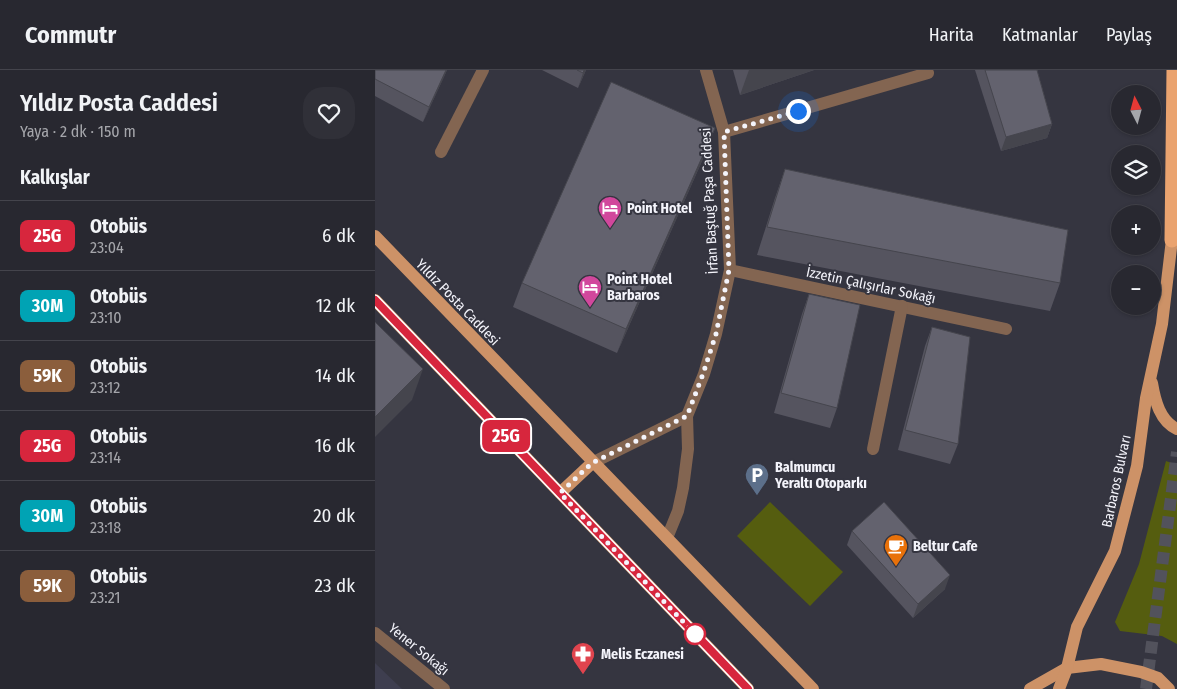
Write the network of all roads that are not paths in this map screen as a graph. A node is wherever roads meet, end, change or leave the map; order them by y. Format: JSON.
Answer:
{"nodes":[{"id":1,"x":483,"y":70,"type":"edge"},
{"id":2,"x":706,"y":70,"type":"edge"},
{"id":3,"x":1174,"y":70,"type":"edge"},
{"id":4,"x":928,"y":73,"type":"dead end"},
{"id":5,"x":724,"y":132,"type":"junction"},
{"id":6,"x":441,"y":152,"type":"dead end"},
{"id":7,"x":1177,"y":201,"type":"edge"},
{"id":8,"x":375,"y":236,"type":"edge"},
{"id":9,"x":1172,"y":240,"type":"junction"},
{"id":10,"x":729,"y":270,"type":"junction"},
{"id":11,"x":375,"y":300,"type":"edge"},
{"id":12,"x":902,"y":306,"type":"junction"},
{"id":13,"x":1006,"y":329,"type":"dead end"},
{"id":14,"x":1151,"y":374,"type":"junction"},
{"id":15,"x":687,"y":416,"type":"junction"},
{"id":16,"x":1177,"y":429,"type":"edge"},
{"id":17,"x":873,"y":449,"type":"dead end"},
{"id":18,"x":592,"y":463,"type":"junction"},
{"id":19,"x":560,"y":493,"type":"junction"},
{"id":20,"x":667,"y":538,"type":"junction"},
{"id":21,"x":375,"y":633,"type":"edge"},
{"id":22,"x":1067,"y":668,"type":"junction"},
{"id":23,"x":444,"y":689,"type":"edge"},
{"id":24,"x":748,"y":689,"type":"edge"},
{"id":25,"x":813,"y":689,"type":"edge"},
{"id":26,"x":1030,"y":689,"type":"edge"},
{"id":27,"x":1059,"y":689,"type":"edge"},
{"id":28,"x":1169,"y":689,"type":"edge"}],
"edges":[{"from":1,"to":6,"type":"street"},
{"from":2,"to":5,"type":"street","name":"İrfan Baştuğ Paşa Caddesi"},
{"from":3,"to":9,"type":"highway"},
{"from":4,"to":5,"type":"street"},
{"from":5,"to":10,"type":"street","name":"İrfan Baştuğ Paşa Caddesi"},
{"from":7,"to":9,"type":"main road","name":"Barbaros Bulvarı"},
{"from":8,"to":18,"type":"main road","name":"Yıldız Posta Caddesi"},
{"from":9,"to":14,"type":"main road","name":"Barbaros Bulvarı"},
{"from":10,"to":12,"type":"street","name":"İzzetin Çalışırlar Sokağı"},
{"from":10,"to":15,"type":"street","name":"İrfan Baştuğ Paşa Caddesi"},
{"from":11,"to":19,"type":"main road"},
{"from":12,"to":13,"type":"street","name":"İzzetin Çalışırlar Sokağı"},
{"from":12,"to":17,"type":"street"},
{"from":14,"to":16,"type":"main road"},
{"from":14,"to":22,"type":"main road","name":"Barbaros Bulvarı"},
{"from":15,"to":18,"type":"street"},
{"from":15,"to":20,"type":"street","name":"İrfan Baştuğ Paşa Caddesi"},
{"from":18,"to":19,"type":"main road"},
{"from":18,"to":20,"type":"main road","name":"Yıldız Posta Caddesi"},
{"from":19,"to":24,"type":"main road"},
{"from":20,"to":25,"type":"main road","name":"Yıldız Posta Caddesi"},
{"from":21,"to":23,"type":"street","name":"Yener Sokağı"},
{"from":22,"to":26,"type":"main road"},
{"from":22,"to":27,"type":"main road","name":"Barbaros Bulvarı"},
{"from":22,"to":28,"type":"main road"}]}
